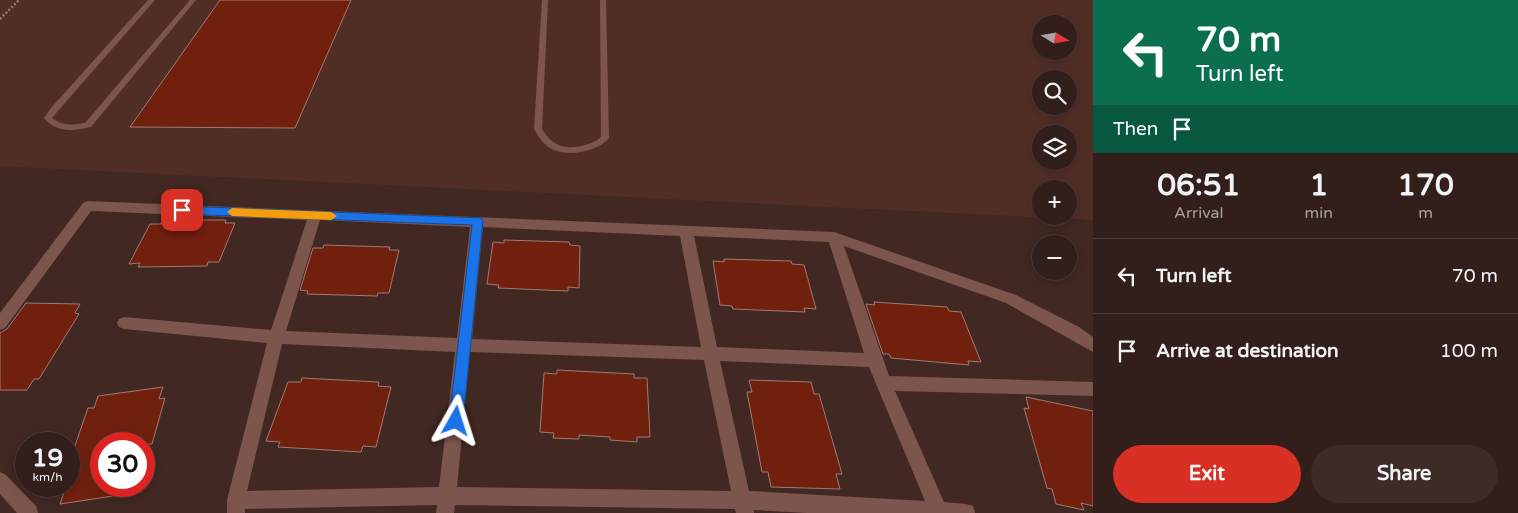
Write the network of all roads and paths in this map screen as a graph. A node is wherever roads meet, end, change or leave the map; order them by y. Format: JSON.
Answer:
{"nodes":[{"id":1,"x":19,"y":0,"type":"edge"},
{"id":2,"x":152,"y":0,"type":"edge"},
{"id":3,"x":193,"y":0,"type":"edge"},
{"id":4,"x":544,"y":0,"type":"edge"},
{"id":5,"x":603,"y":0,"type":"edge"},
{"id":6,"x":0,"y":19,"type":"edge"},
{"id":7,"x":314,"y":215,"type":"junction"},
{"id":8,"x":478,"y":221,"type":"junction"},
{"id":9,"x":686,"y":230,"type":"junction"},
{"id":10,"x":834,"y":237,"type":"junction"},
{"id":11,"x":124,"y":323,"type":"dead end"},
{"id":12,"x":0,"y":324,"type":"edge"},
{"id":13,"x":276,"y":336,"type":"junction"},
{"id":14,"x":464,"y":345,"type":"junction"},
{"id":15,"x":1093,"y":345,"type":"edge"},
{"id":16,"x":710,"y":352,"type":"junction"},
{"id":17,"x":874,"y":360,"type":"junction"},
{"id":18,"x":884,"y":384,"type":"junction"},
{"id":19,"x":1093,"y":389,"type":"edge"},
{"id":20,"x":0,"y":481,"type":"edge"},
{"id":21,"x":446,"y":505,"type":"edge"},
{"id":22,"x":236,"y":507,"type":"edge"},
{"id":23,"x":743,"y":507,"type":"edge"},
{"id":24,"x":938,"y":510,"type":"junction"},
{"id":25,"x":29,"y":513,"type":"edge"},
{"id":26,"x":966,"y":513,"type":"edge"}],
"edges":[{"from":1,"to":6,"type":"path"},
{"from":2,"to":3,"type":"lane"},
{"from":4,"to":5,"type":"lane"},
{"from":7,"to":8,"type":"street"},
{"from":7,"to":12,"type":"street"},
{"from":7,"to":13,"type":"street"},
{"from":8,"to":9,"type":"street"},
{"from":8,"to":14,"type":"street"},
{"from":9,"to":10,"type":"street"},
{"from":9,"to":16,"type":"street"},
{"from":10,"to":15,"type":"street"},
{"from":10,"to":17,"type":"street"},
{"from":11,"to":13,"type":"street"},
{"from":13,"to":14,"type":"street"},
{"from":13,"to":22,"type":"street"},
{"from":14,"to":16,"type":"street"},
{"from":14,"to":21,"type":"street"},
{"from":16,"to":17,"type":"street"},
{"from":16,"to":23,"type":"street"},
{"from":17,"to":18,"type":"street"},
{"from":18,"to":19,"type":"street"},
{"from":18,"to":24,"type":"street"},
{"from":20,"to":25,"type":"street"},
{"from":21,"to":22,"type":"street"},
{"from":21,"to":23,"type":"street"},
{"from":23,"to":24,"type":"street"},
{"from":24,"to":26,"type":"street"}]}
